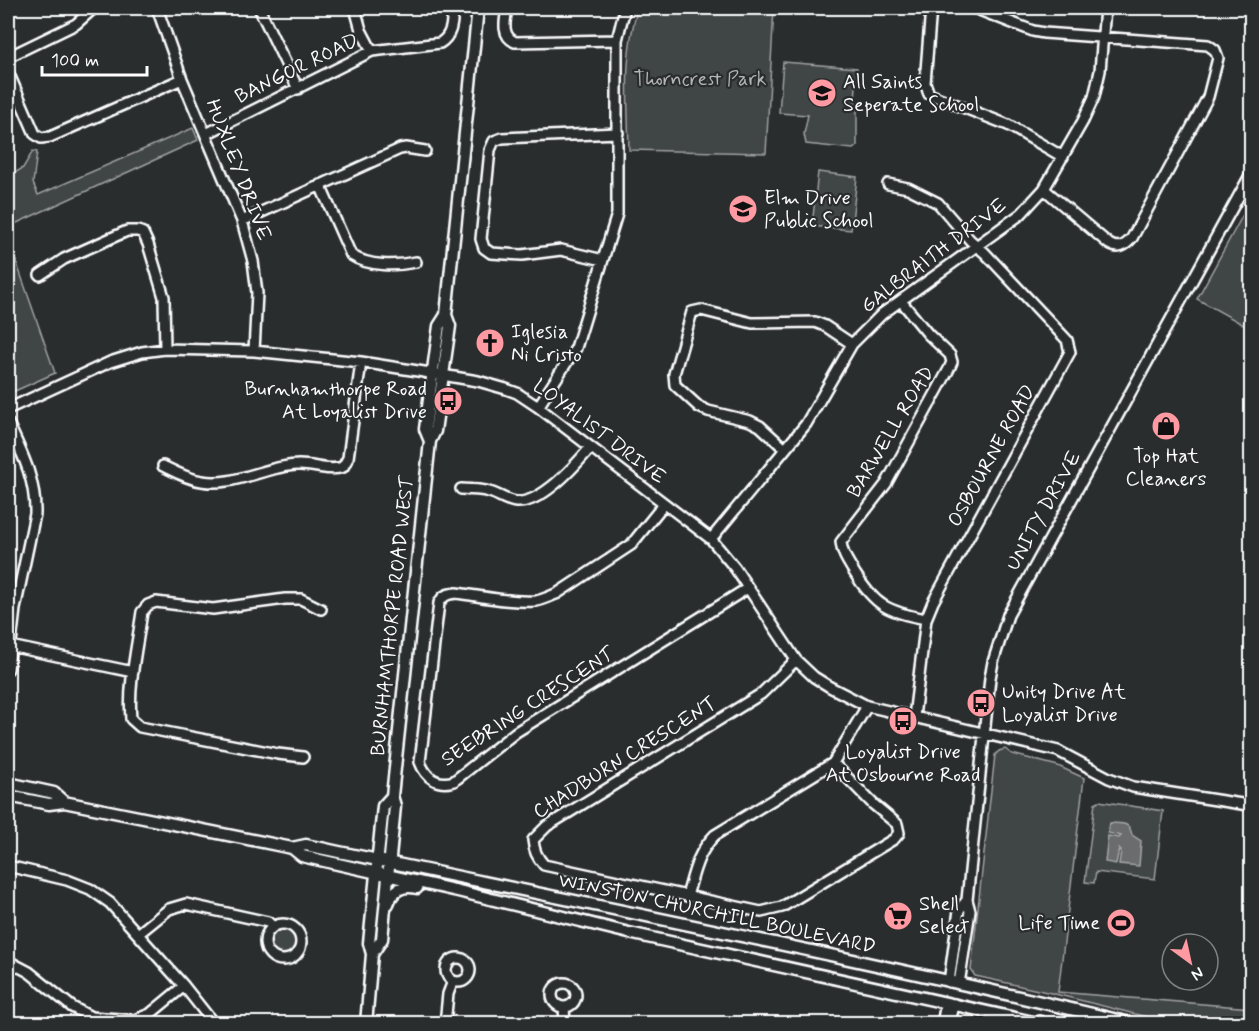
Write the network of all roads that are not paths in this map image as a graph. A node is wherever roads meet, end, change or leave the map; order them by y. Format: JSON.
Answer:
{"nodes":[{"id":1,"x":94,"y":8,"type":"edge"},
{"id":2,"x":157,"y":8,"type":"edge"},
{"id":3,"x":259,"y":8,"type":"edge"},
{"id":4,"x":355,"y":8,"type":"edge"},
{"id":5,"x":453,"y":8,"type":"edge"},
{"id":6,"x":478,"y":8,"type":"edge"},
{"id":7,"x":507,"y":8,"type":"edge"},
{"id":8,"x":625,"y":8,"type":"edge"},
{"id":9,"x":931,"y":8,"type":"edge"},
{"id":10,"x":974,"y":8,"type":"edge"},
{"id":11,"x":1106,"y":8,"type":"edge"},
{"id":12,"x":1104,"y":37,"type":"junction"},
{"id":13,"x":617,"y":40,"type":"junction"},
{"id":14,"x":372,"y":51,"type":"junction"},
{"id":15,"x":8,"y":57,"type":"edge"},
{"id":16,"x":8,"y":72,"type":"edge"},
{"id":17,"x":182,"y":79,"type":"junction"},
{"id":18,"x":298,"y":89,"type":"junction"},
{"id":19,"x":618,"y":133,"type":"junction"},
{"id":20,"x":206,"y":134,"type":"junction"},
{"id":21,"x":425,"y":151,"type":"dead end"},
{"id":22,"x":1063,"y":157,"type":"junction"},
{"id":23,"x":1251,"y":172,"type":"edge"},
{"id":24,"x":888,"y":184,"type":"dead end"},
{"id":25,"x":320,"y":185,"type":"junction"},
{"id":26,"x":1044,"y":189,"type":"junction"},
{"id":27,"x":242,"y":221,"type":"junction"},
{"id":28,"x":977,"y":245,"type":"junction"},
{"id":29,"x":603,"y":260,"type":"junction"},
{"id":30,"x":416,"y":262,"type":"dead end"},
{"id":31,"x":40,"y":275,"type":"dead end"},
{"id":32,"x":901,"y":301,"type":"junction"},
{"id":33,"x":852,"y":344,"type":"junction"},
{"id":34,"x":165,"y":349,"type":"junction"},
{"id":35,"x":254,"y":351,"type":"junction"},
{"id":36,"x":361,"y":362,"type":"junction"},
{"id":37,"x":439,"y":374,"type":"junction"},
{"id":38,"x":538,"y":407,"type":"junction"},
{"id":39,"x":8,"y":409,"type":"edge"},
{"id":40,"x":8,"y":423,"type":"edge"},
{"id":41,"x":590,"y":448,"type":"junction"},
{"id":42,"x":785,"y":449,"type":"junction"},
{"id":43,"x":163,"y":466,"type":"dead end"},
{"id":44,"x":461,"y":489,"type":"dead end"},
{"id":45,"x":664,"y":504,"type":"junction"},
{"id":46,"x":711,"y":539,"type":"junction"},
{"id":47,"x":748,"y":588,"type":"junction"},
{"id":48,"x":321,"y":609,"type":"dead end"},
{"id":49,"x":926,"y":619,"type":"junction"},
{"id":50,"x":10,"y":646,"type":"junction"},
{"id":51,"x":796,"y":660,"type":"junction"},
{"id":52,"x":8,"y":669,"type":"edge"},
{"id":53,"x":133,"y":672,"type":"junction"},
{"id":54,"x":867,"y":706,"type":"junction"},
{"id":55,"x":914,"y":717,"type":"junction"},
{"id":56,"x":985,"y":733,"type":"junction"},
{"id":57,"x":303,"y":757,"type":"dead end"},
{"id":58,"x":833,"y":763,"type":"junction"},
{"id":59,"x":8,"y":783,"type":"edge"},
{"id":60,"x":8,"y":796,"type":"edge"},
{"id":61,"x":392,"y":796,"type":"junction"},
{"id":62,"x":64,"y":802,"type":"junction"},
{"id":63,"x":1251,"y":804,"type":"edge"},
{"id":64,"x":292,"y":848,"type":"junction"},
{"id":65,"x":377,"y":860,"type":"junction"},
{"id":66,"x":389,"y":863,"type":"junction"},
{"id":67,"x":8,"y":866,"type":"edge"},
{"id":68,"x":376,"y":873,"type":"junction"},
{"id":69,"x":388,"y":875,"type":"junction"},
{"id":70,"x":458,"y":891,"type":"junction"},
{"id":71,"x":687,"y":896,"type":"junction"},
{"id":72,"x":273,"y":927,"type":"junction"},
{"id":73,"x":138,"y":934,"type":"junction"},
{"id":74,"x":382,"y":939,"type":"junction"},
{"id":75,"x":372,"y":954,"type":"junction"},
{"id":76,"x":8,"y":961,"type":"edge"},
{"id":77,"x":453,"y":981,"type":"dead end"},
{"id":78,"x":954,"y":983,"type":"junction"},
{"id":79,"x":184,"y":986,"type":"junction"},
{"id":80,"x":950,"y":1004,"type":"junction"},
{"id":81,"x":564,"y":1007,"type":"dead end"},
{"id":82,"x":214,"y":1023,"type":"edge"},
{"id":83,"x":366,"y":1023,"type":"edge"},
{"id":84,"x":445,"y":1023,"type":"edge"},
{"id":85,"x":565,"y":1023,"type":"edge"},
{"id":86,"x":942,"y":1023,"type":"edge"},
{"id":87,"x":950,"y":1023,"type":"edge"},
{"id":88,"x":1040,"y":1023,"type":"edge"},
{"id":89,"x":1134,"y":1023,"type":"edge"}],
"edges":[{"from":1,"to":15,"type":"street"},
{"from":2,"to":17,"type":"street","name":"HUXLEY DRIVE"},
{"from":3,"to":18,"type":"street"},
{"from":4,"to":14,"type":"street"},
{"from":5,"to":14,"type":"street","name":"BANGOR ROAD"},
{"from":6,"to":37,"type":"main road","name":"BURNHAMTHORPE ROAD WEST"},
{"from":7,"to":13,"type":"street"},
{"from":8,"to":13,"type":"street"},
{"from":9,"to":22,"type":"street"},
{"from":10,"to":12,"type":"street"},
{"from":11,"to":12,"type":"street","name":"GALBRAITH DRIVE"},
{"from":12,"to":22,"type":"street","name":"GALBRAITH DRIVE"},
{"from":12,"to":26,"type":"street"},
{"from":13,"to":19,"type":"street"},
{"from":14,"to":18,"type":"street","name":"BANGOR ROAD"},
{"from":16,"to":17,"type":"street"},
{"from":17,"to":20,"type":"street","name":"HUXLEY DRIVE"},
{"from":18,"to":20,"type":"street","name":"BANGOR ROAD"},
{"from":19,"to":29,"type":"street"},
{"from":19,"to":29,"type":"street"},
{"from":20,"to":27,"type":"street","name":"HUXLEY DRIVE"},
{"from":21,"to":25,"type":"street"},
{"from":22,"to":26,"type":"street","name":"GALBRAITH DRIVE"},
{"from":23,"to":56,"type":"street","name":"UNITY DRIVE"},
{"from":24,"to":28,"type":"street","name":"OSBOURNE ROAD"},
{"from":25,"to":27,"type":"street"},
{"from":25,"to":30,"type":"street"},
{"from":26,"to":28,"type":"street","name":"GALBRAITH DRIVE"},
{"from":27,"to":35,"type":"street","name":"HUXLEY DRIVE"},
{"from":28,"to":32,"type":"street","name":"GALBRAITH DRIVE"},
{"from":28,"to":49,"type":"street","name":"OSBOURNE ROAD"},
{"from":29,"to":38,"type":"street"},
{"from":31,"to":34,"type":"street"},
{"from":32,"to":33,"type":"street","name":"GALBRAITH DRIVE"},
{"from":32,"to":49,"type":"street","name":"BARWELL ROAD"},
{"from":33,"to":42,"type":"street","name":"GALBRAITH DRIVE"},
{"from":33,"to":42,"type":"street"},
{"from":34,"to":35,"type":"street","name":"LOYALIST DRIVE"},
{"from":34,"to":39,"type":"street","name":"LOYALIST DRIVE"},
{"from":35,"to":36,"type":"street","name":"LOYALIST DRIVE"},
{"from":36,"to":37,"type":"street","name":"LOYALIST DRIVE"},
{"from":36,"to":43,"type":"street"},
{"from":37,"to":38,"type":"street","name":"LOYALIST DRIVE"},
{"from":37,"to":61,"type":"main road","name":"BURNHAMTHORPE ROAD WEST"},
{"from":38,"to":41,"type":"street","name":"LOYALIST DRIVE"},
{"from":40,"to":50,"type":"street"},
{"from":41,"to":44,"type":"street"},
{"from":41,"to":45,"type":"street","name":"LOYALIST DRIVE"},
{"from":42,"to":46,"type":"street","name":"GALBRAITH DRIVE"},
{"from":45,"to":46,"type":"street","name":"LOYALIST DRIVE"},
{"from":45,"to":47,"type":"street","name":"SEEBRING CRESCENT"},
{"from":46,"to":47,"type":"street","name":"LOYALIST DRIVE"},
{"from":47,"to":51,"type":"street","name":"LOYALIST DRIVE"},
{"from":48,"to":53,"type":"street"},
{"from":49,"to":55,"type":"street","name":"OSBOURNE ROAD"},
{"from":50,"to":52,"type":"street"},
{"from":50,"to":53,"type":"street"},
{"from":51,"to":54,"type":"street","name":"LOYALIST DRIVE"},
{"from":51,"to":71,"type":"street","name":"CHADBURN CRESCENT"},
{"from":53,"to":57,"type":"street"},
{"from":54,"to":55,"type":"street","name":"LOYALIST DRIVE"},
{"from":54,"to":58,"type":"street"},
{"from":55,"to":56,"type":"street","name":"LOYALIST DRIVE"},
{"from":56,"to":63,"type":"street","name":"LOYALIST DRIVE"},
{"from":56,"to":78,"type":"street","name":"UNITY DRIVE"},
{"from":58,"to":71,"type":"street"},
{"from":58,"to":71,"type":"street","name":"CHADBURN CRESCENT"},
{"from":59,"to":62,"type":"main road","name":"WINSTON CHURCHILL BOULEVARD"},
{"from":60,"to":62,"type":"main road","name":"WINSTON CHURCHILL BOULEVARD"},
{"from":61,"to":65,"type":"main road","name":"BURNHAMTHORPE ROAD WEST"},
{"from":61,"to":66,"type":"main road","name":"BURNHAMTHORPE ROAD WEST"},
{"from":62,"to":64,"type":"main road","name":"WINSTON CHURCHILL BOULEVARD"},
{"from":64,"to":65,"type":"main road","name":"WINSTON CHURCHILL BOULEVARD"},
{"from":64,"to":68,"type":"main road","name":"WINSTON CHURCHILL BOULEVARD"},
{"from":65,"to":66,"type":"main road","name":"WINSTON CHURCHILL BOULEVARD"},
{"from":65,"to":68,"type":"main road","name":"BURNHAMTHORPE ROAD WEST"},
{"from":66,"to":69,"type":"main road","name":"BURNHAMTHORPE ROAD WEST"},
{"from":66,"to":78,"type":"main road","name":"WINSTON CHURCHILL BOULEVARD"},
{"from":67,"to":73,"type":"street"},
{"from":68,"to":69,"type":"main road","name":"WINSTON CHURCHILL BOULEVARD"},
{"from":68,"to":75,"type":"main road","name":"BURNHAMTHORPE ROAD WEST"},
{"from":69,"to":70,"type":"main road","name":"WINSTON CHURCHILL BOULEVARD"},
{"from":69,"to":74,"type":"main road","name":"BURNHAMTHORPE ROAD WEST"},
{"from":70,"to":74,"type":"main road"},
{"from":70,"to":80,"type":"main road","name":"WINSTON CHURCHILL BOULEVARD"},
{"from":72,"to":72,"type":"street"},
{"from":72,"to":73,"type":"street"},
{"from":73,"to":79,"type":"street"},
{"from":74,"to":75,"type":"main road","name":"BURNHAMTHORPE ROAD WEST"},
{"from":75,"to":83,"type":"main road","name":"BURNHAMTHORPE ROAD WEST"},
{"from":76,"to":79,"type":"street"},
{"from":77,"to":84,"type":"street"},
{"from":78,"to":80,"type":"main road"},
{"from":78,"to":89,"type":"main road","name":"WINSTON CHURCHILL BOULEVARD"},
{"from":79,"to":82,"type":"street"},
{"from":80,"to":86,"type":"street"},
{"from":80,"to":87,"type":"street"},
{"from":80,"to":88,"type":"main road","name":"WINSTON CHURCHILL BOULEVARD"},
{"from":81,"to":85,"type":"street"}]}
